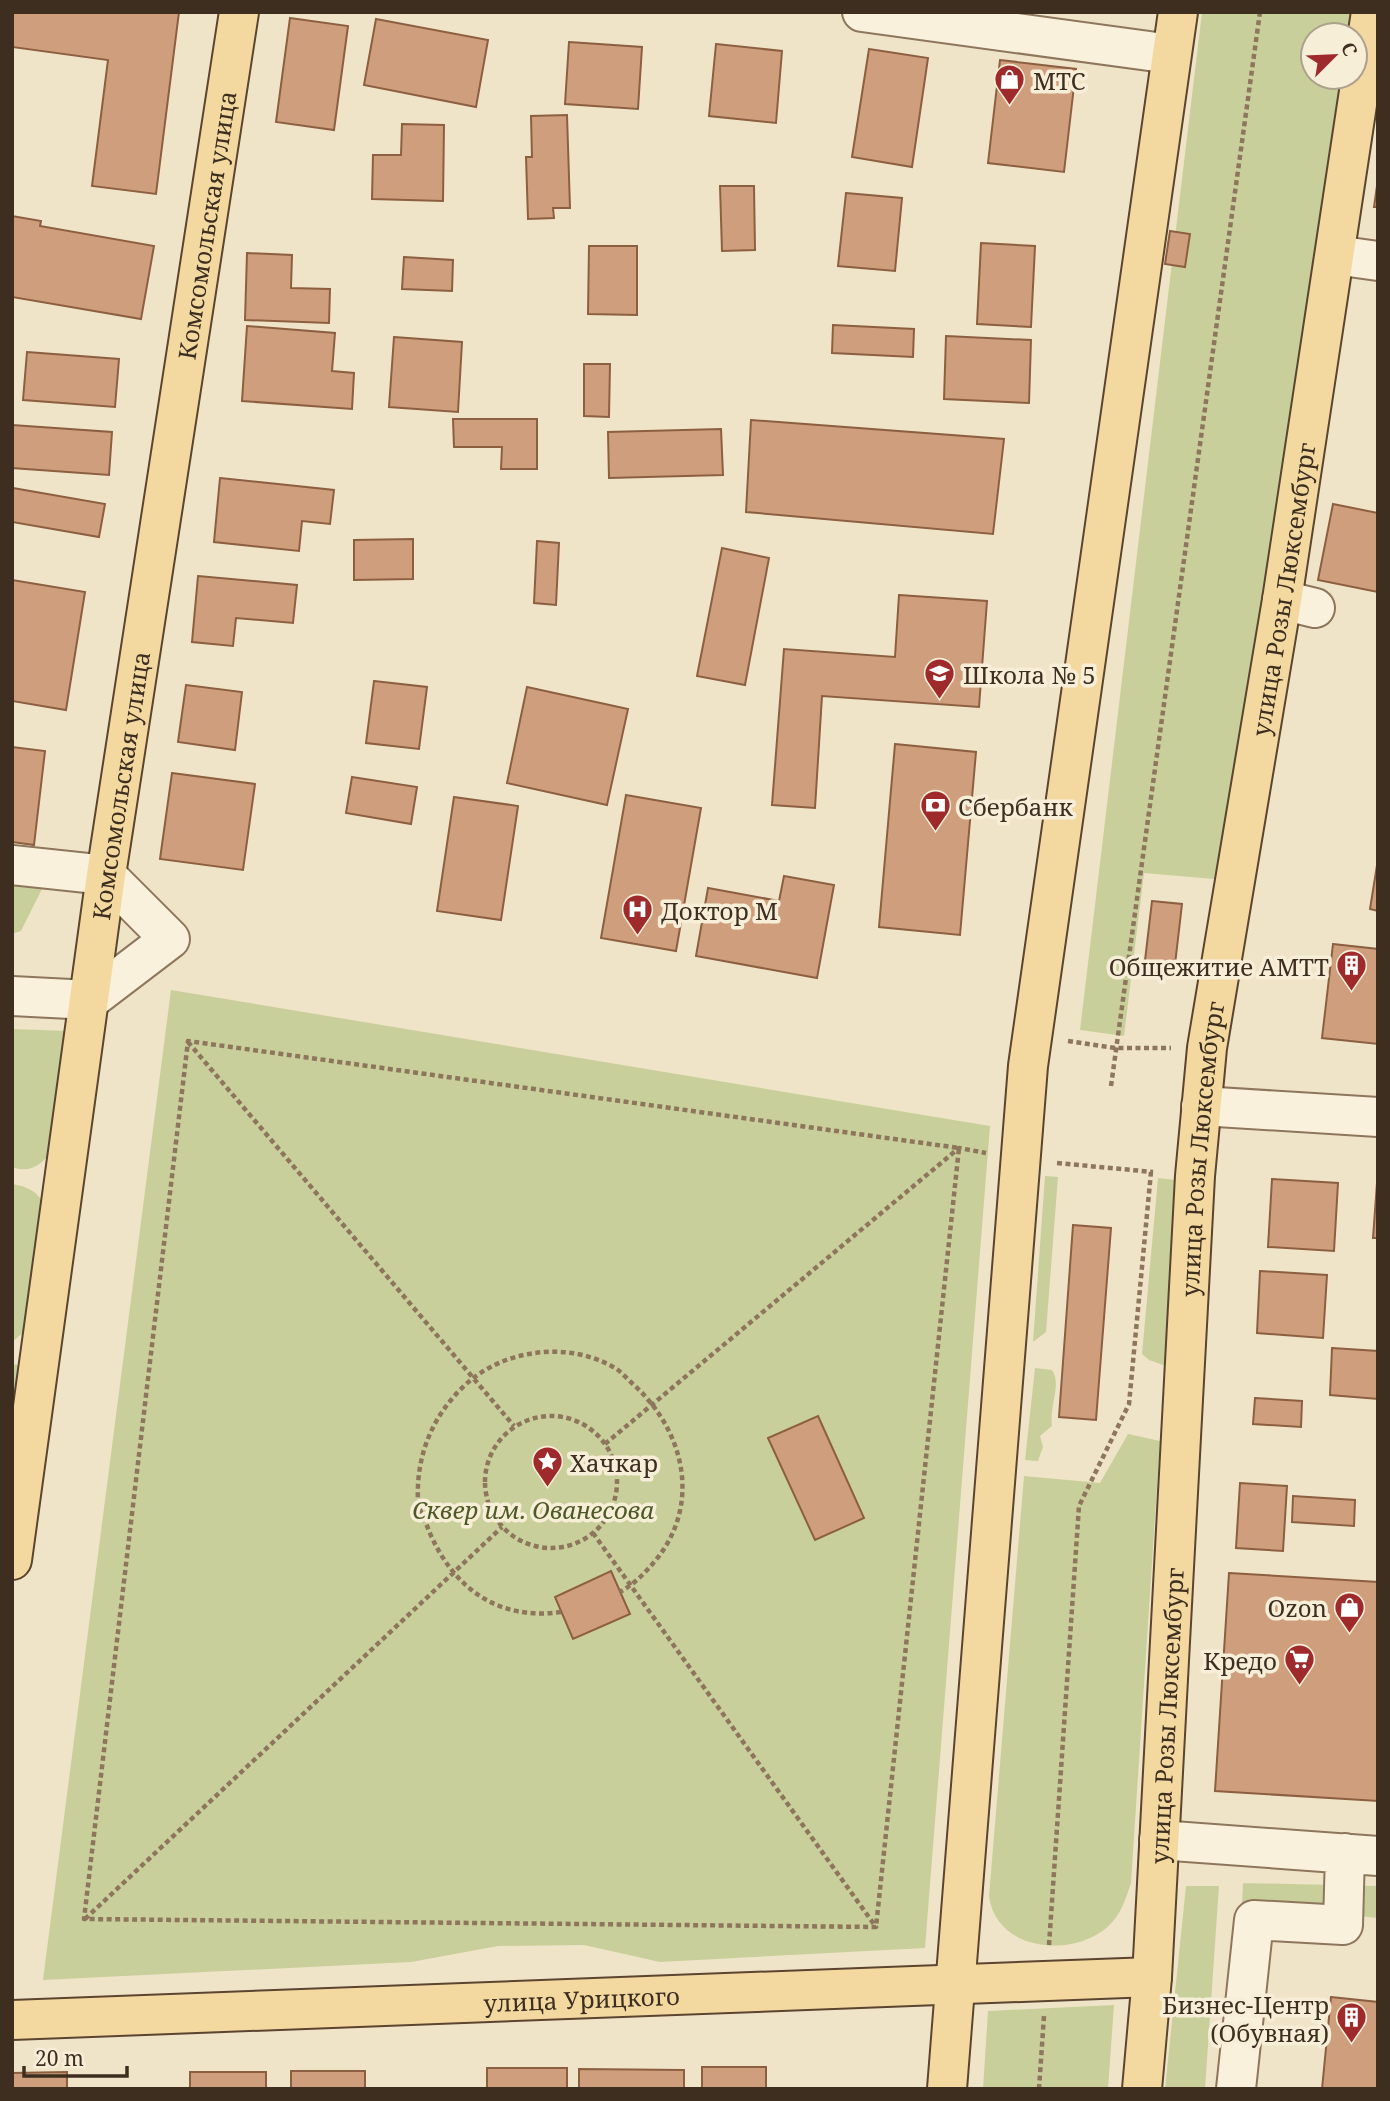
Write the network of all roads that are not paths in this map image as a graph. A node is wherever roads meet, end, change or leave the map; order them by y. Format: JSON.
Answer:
{"nodes":[{"id":1,"x":239,"y":12,"type":"edge"},
{"id":2,"x":862,"y":12,"type":"edge"},
{"id":3,"x":1178,"y":12,"type":"edge"},
{"id":4,"x":1371,"y":12,"type":"edge"},
{"id":5,"x":1171,"y":54,"type":"junction"},
{"id":6,"x":1335,"y":255,"type":"junction"},
{"id":7,"x":1378,"y":261,"type":"edge"},
{"id":8,"x":12,"y":865,"type":"edge"},
{"id":9,"x":106,"y":875,"type":"junction"},
{"id":10,"x":12,"y":996,"type":"edge"},
{"id":11,"x":90,"y":1000,"type":"junction"},
{"id":12,"x":1201,"y":1106,"type":"junction"},
{"id":13,"x":1378,"y":1117,"type":"edge"},
{"id":14,"x":12,"y":1560,"type":"edge"},
{"id":15,"x":1159,"y":1840,"type":"junction"},
{"id":16,"x":1361,"y":1854,"type":"edge"},
{"id":17,"x":1152,"y":1977,"type":"junction"},
{"id":18,"x":954,"y":1985,"type":"junction"},
{"id":19,"x":12,"y":2020,"type":"edge"},
{"id":20,"x":947,"y":2089,"type":"edge"},
{"id":21,"x":1142,"y":2089,"type":"edge"},
{"id":22,"x":1236,"y":2089,"type":"edge"}],
"edges":[{"from":1,"to":9,"type":"main road","name":"Комсомольская улица"},
{"from":2,"to":5,"type":"street"},
{"from":3,"to":5,"type":"main road"},
{"from":4,"to":6,"type":"main road","name":"улица Розы Люксембург"},
{"from":5,"to":18,"type":"main road"},
{"from":6,"to":7,"type":"street"},
{"from":6,"to":12,"type":"main road","name":"улица Розы Люксембург"},
{"from":8,"to":9,"type":"street"},
{"from":9,"to":11,"type":"main road","name":"Комсомольская улица"},
{"from":9,"to":11,"type":"street"},
{"from":10,"to":11,"type":"street"},
{"from":11,"to":14,"type":"main road","name":"Комсомольская улица"},
{"from":12,"to":13,"type":"street"},
{"from":12,"to":15,"type":"main road","name":"улица Розы Люксембург"},
{"from":15,"to":16,"type":"street"},
{"from":15,"to":17,"type":"main road","name":"улица Розы Люксембург"},
{"from":16,"to":22,"type":"street"},
{"from":17,"to":18,"type":"main road","name":"улица Урицкого"},
{"from":17,"to":21,"type":"main road","name":"улица Розы Люксембург"},
{"from":18,"to":19,"type":"main road","name":"улица Урицкого"},
{"from":18,"to":20,"type":"main road"}]}
